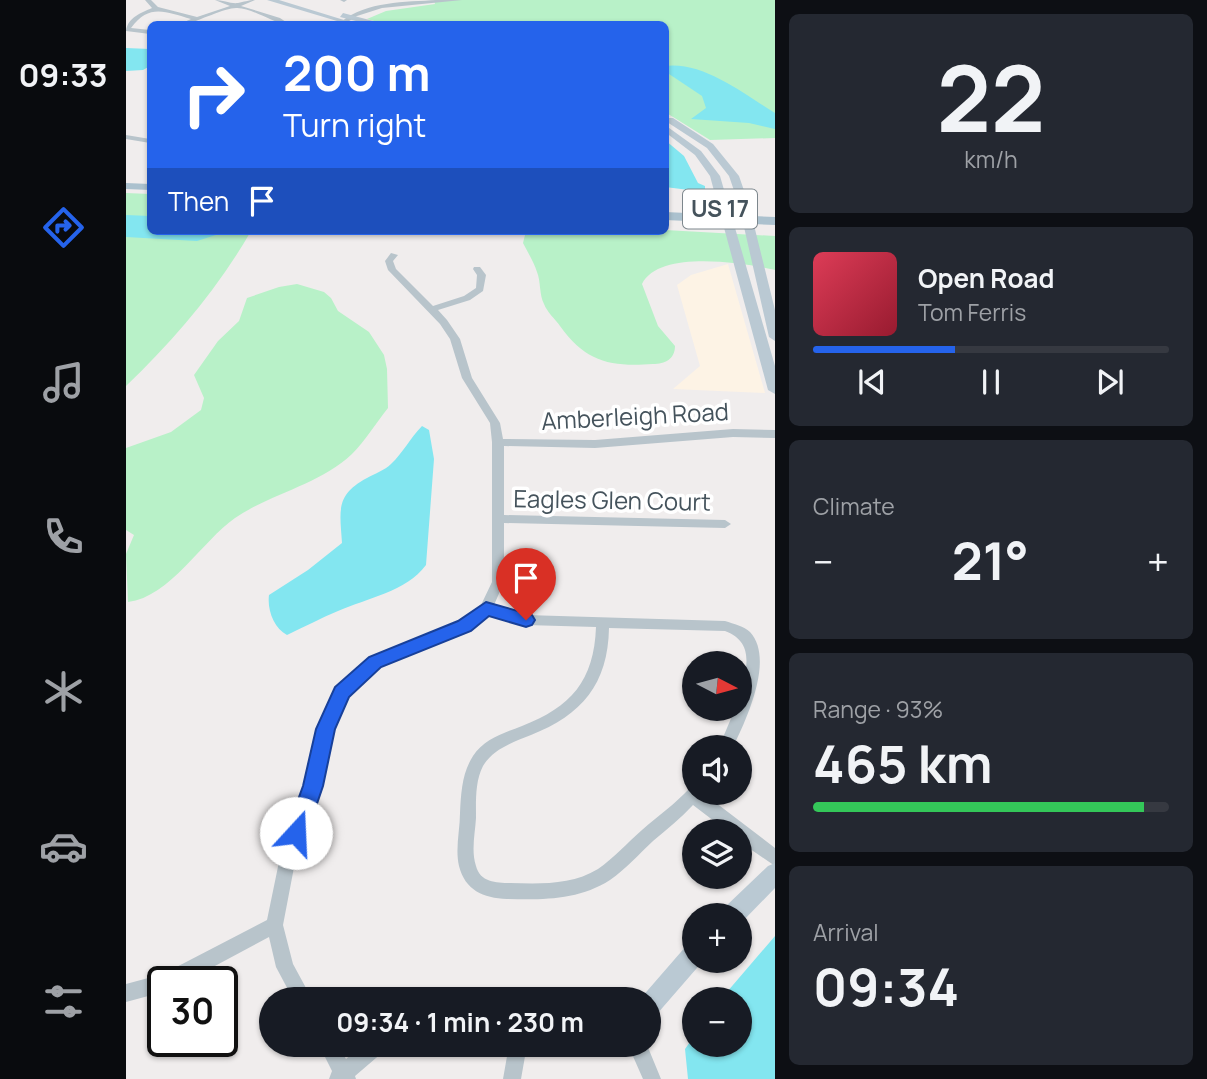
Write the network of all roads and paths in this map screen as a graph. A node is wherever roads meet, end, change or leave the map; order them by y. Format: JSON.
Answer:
{"nodes":[{"id":1,"x":148,"y":0,"type":"edge"},
{"id":2,"x":218,"y":0,"type":"edge"},
{"id":3,"x":252,"y":0,"type":"edge"},
{"id":4,"x":261,"y":0,"type":"edge"},
{"id":5,"x":271,"y":0,"type":"edge"},
{"id":6,"x":293,"y":0,"type":"edge"},
{"id":7,"x":459,"y":0,"type":"edge"},
{"id":8,"x":237,"y":6,"type":"junction"},
{"id":9,"x":156,"y":8,"type":"junction"},
{"id":10,"x":197,"y":19,"type":"junction"},
{"id":11,"x":191,"y":21,"type":"edge"},
{"id":12,"x":278,"y":21,"type":"edge"},
{"id":13,"x":351,"y":21,"type":"edge"},
{"id":14,"x":147,"y":32,"type":"edge"},
{"id":15,"x":669,"y":120,"type":"edge"},
{"id":16,"x":669,"y":131,"type":"edge"},
{"id":17,"x":126,"y":137,"type":"edge"},
{"id":18,"x":147,"y":140,"type":"edge"},
{"id":19,"x":710,"y":146,"type":"junction"},
{"id":20,"x":693,"y":148,"type":"junction"},
{"id":21,"x":126,"y":179,"type":"edge"},
{"id":22,"x":147,"y":180,"type":"edge"},
{"id":23,"x":126,"y":186,"type":"edge"},
{"id":24,"x":147,"y":187,"type":"edge"},
{"id":25,"x":669,"y":207,"type":"edge"},
{"id":26,"x":775,"y":212,"type":"edge"},
{"id":27,"x":725,"y":214,"type":"junction"},
{"id":28,"x":746,"y":215,"type":"junction"},
{"id":29,"x":669,"y":216,"type":"edge"},
{"id":30,"x":775,"y":221,"type":"edge"},
{"id":31,"x":394,"y":256,"type":"dead end"},
{"id":32,"x":477,"y":269,"type":"dead end"},
{"id":33,"x":432,"y":309,"type":"junction"},
{"id":34,"x":775,"y":337,"type":"edge"},
{"id":35,"x":775,"y":390,"type":"edge"},
{"id":36,"x":775,"y":434,"type":"edge"},
{"id":37,"x":498,"y":442,"type":"junction"},
{"id":38,"x":498,"y":519,"type":"junction"},
{"id":39,"x":726,"y":524,"type":"dead end"},
{"id":40,"x":486,"y":608,"type":"junction"},
{"id":41,"x":603,"y":622,"type":"junction"},
{"id":42,"x":732,"y":735,"type":"edge"},
{"id":43,"x":682,"y":805,"type":"edge"},
{"id":44,"x":707,"y":805,"type":"edge"},
{"id":45,"x":724,"y":819,"type":"edge"},
{"id":46,"x":752,"y":841,"type":"edge"},
{"id":47,"x":775,"y":858,"type":"edge"},
{"id":48,"x":775,"y":873,"type":"edge"},
{"id":49,"x":745,"y":903,"type":"edge"},
{"id":50,"x":274,"y":925,"type":"junction"},
{"id":51,"x":195,"y":966,"type":"edge"},
{"id":52,"x":682,"y":968,"type":"edge"},
{"id":53,"x":147,"y":987,"type":"edge"},
{"id":54,"x":296,"y":987,"type":"edge"},
{"id":55,"x":661,"y":992,"type":"edge"},
{"id":56,"x":126,"y":993,"type":"edge"},
{"id":57,"x":334,"y":1057,"type":"edge"},
{"id":58,"x":364,"y":1057,"type":"edge"},
{"id":59,"x":516,"y":1057,"type":"edge"},
{"id":60,"x":643,"y":1057,"type":"edge"},
{"id":61,"x":343,"y":1077,"type":"edge"},
{"id":62,"x":512,"y":1079,"type":"edge"},
{"id":63,"x":652,"y":1079,"type":"edge"}],
"edges":[{"from":1,"to":9,"type":"street"},
{"from":2,"to":8,"type":"street"},
{"from":3,"to":8,"type":"street"},
{"from":4,"to":8,"type":"street"},
{"from":5,"to":13,"type":"street"},
{"from":6,"to":13,"type":"street"},
{"from":7,"to":13,"type":"street"},
{"from":8,"to":10,"type":"street"},
{"from":8,"to":12,"type":"street"},
{"from":9,"to":10,"type":"street"},
{"from":9,"to":14,"type":"street"},
{"from":10,"to":11,"type":"street"},
{"from":15,"to":19,"type":"street"},
{"from":16,"to":20,"type":"street"},
{"from":17,"to":18,"type":"street"},
{"from":19,"to":20,"type":"street"},
{"from":19,"to":28,"type":"street"},
{"from":20,"to":27,"type":"street"},
{"from":21,"to":22,"type":"main road"},
{"from":23,"to":24,"type":"main road"},
{"from":25,"to":27,"type":"main road","number":"US 17"},
{"from":26,"to":28,"type":"main road","number":"US 17"},
{"from":27,"to":28,"type":"main road","number":"US 17"},
{"from":27,"to":29,"type":"main road","number":"US 17"},
{"from":27,"to":35,"type":"street"},
{"from":28,"to":30,"type":"main road","number":"US 17"},
{"from":28,"to":34,"type":"street"},
{"from":31,"to":33,"type":"street"},
{"from":32,"to":33,"type":"street"},
{"from":33,"to":37,"type":"street"},
{"from":36,"to":37,"type":"street","name":"Amberleigh Road"},
{"from":37,"to":38,"type":"street"},
{"from":38,"to":39,"type":"street","name":"Eagles Glen Court"},
{"from":38,"to":40,"type":"street"},
{"from":40,"to":41,"type":"street"},
{"from":40,"to":50,"type":"street"},
{"from":41,"to":42,"type":"street"},
{"from":41,"to":43,"type":"street"},
{"from":44,"to":45,"type":"street"},
{"from":46,"to":47,"type":"street"},
{"from":48,"to":49,"type":"street"},
{"from":50,"to":51,"type":"street"},
{"from":50,"to":54,"type":"street"},
{"from":52,"to":55,"type":"street"},
{"from":53,"to":56,"type":"street"},
{"from":57,"to":61,"type":"street"},
{"from":58,"to":61,"type":"street"},
{"from":59,"to":62,"type":"street"},
{"from":60,"to":63,"type":"street"}]}
